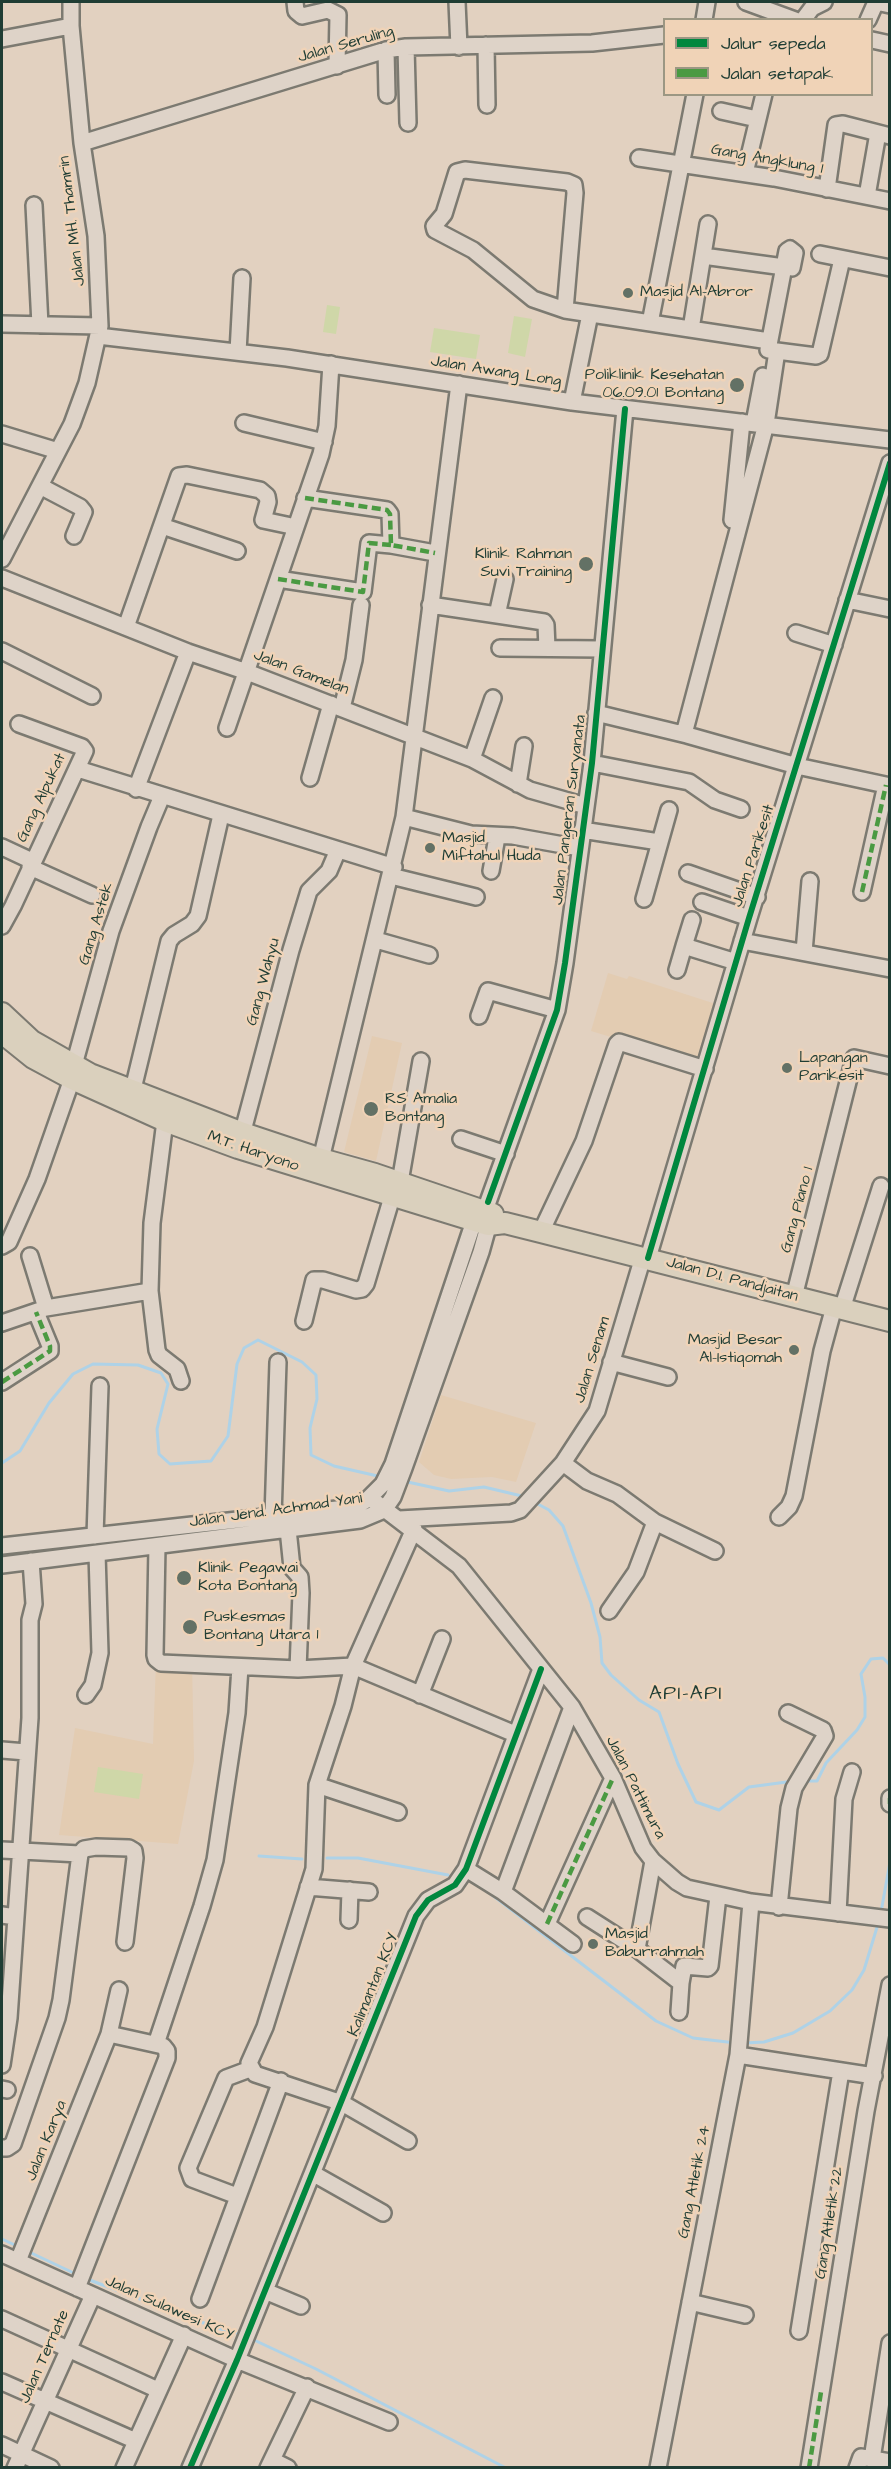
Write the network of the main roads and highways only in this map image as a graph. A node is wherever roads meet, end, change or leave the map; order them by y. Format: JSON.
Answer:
{"nodes":[{"id":1,"x":2,"y":1013,"type":"edge"},
{"id":2,"x":2,"y":1033,"type":"edge"},
{"id":3,"x":73,"y":1072,"type":"junction"},
{"id":4,"x":240,"y":1140,"type":"junction"},
{"id":5,"x":396,"y":1190,"type":"junction"},
{"id":6,"x":488,"y":1216,"type":"joint"},
{"id":7,"x":890,"y":1321,"type":"edge"}],
"edges":[{"from":1,"to":3,"type":"main road","name":"M.T. Haryono"},
{"from":2,"to":3,"type":"main road","name":"M.T. Haryono"},
{"from":3,"to":4,"type":"main road","name":"M.T. Haryono"},
{"from":3,"to":4,"type":"main road","name":"M.T. Haryono"},
{"from":4,"to":5,"type":"main road","name":"M.T. Haryono"},
{"from":4,"to":5,"type":"main road","name":"M.T. Haryono"},
{"from":5,"to":6,"type":"main road","name":"M.T. Haryono"},
{"from":6,"to":7,"type":"main road","name":"Jalan D.I. Pandjaitan"}]}
